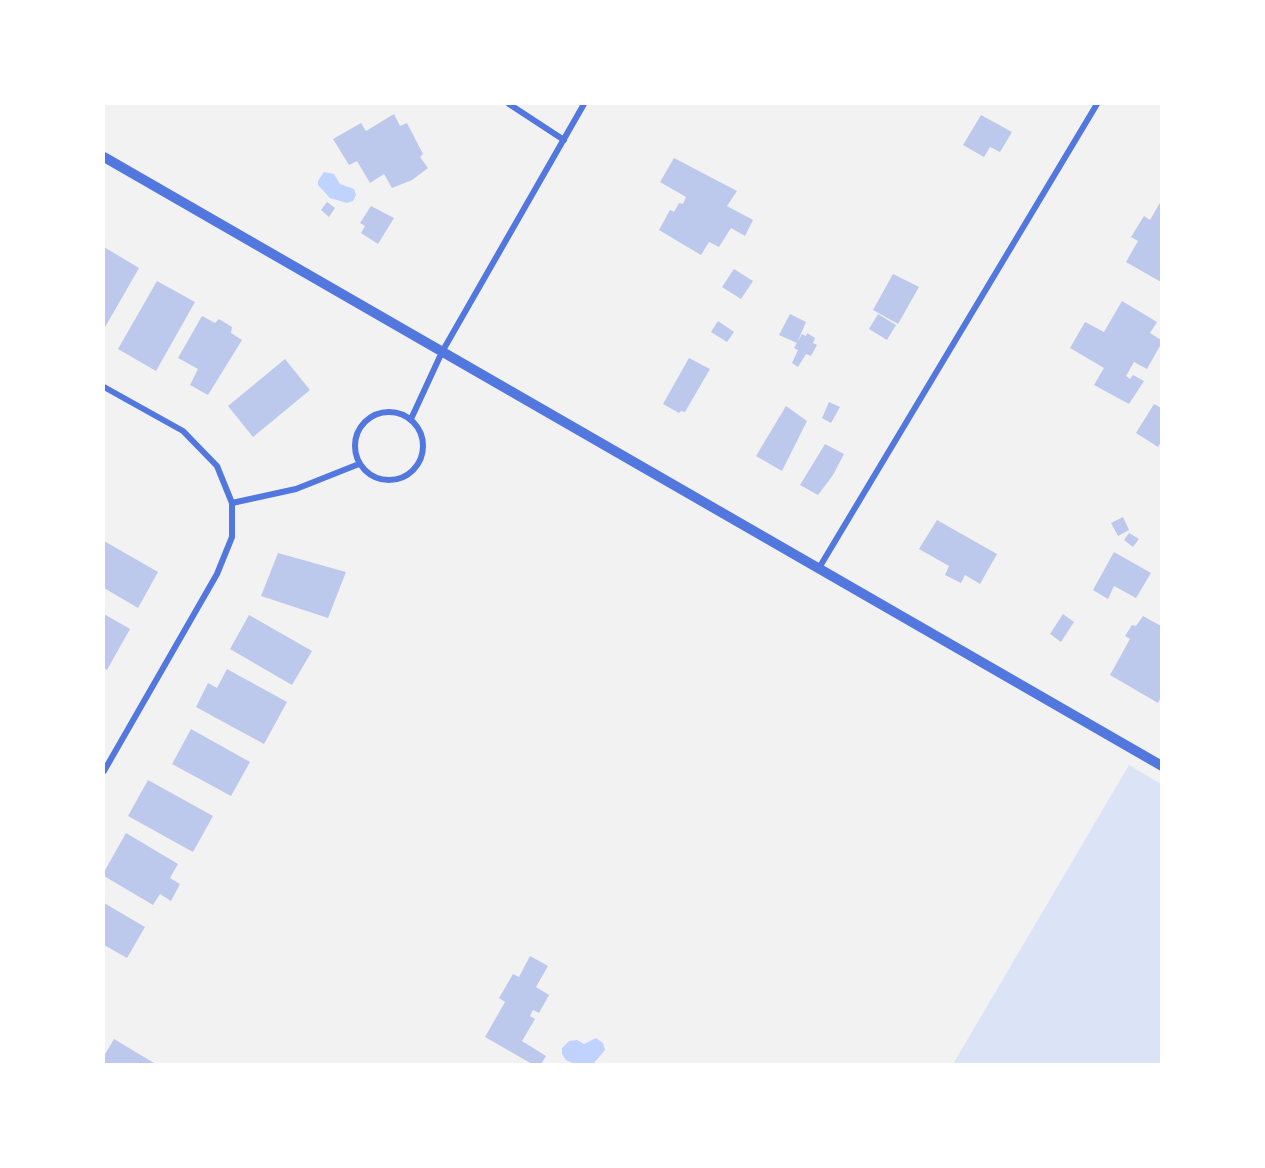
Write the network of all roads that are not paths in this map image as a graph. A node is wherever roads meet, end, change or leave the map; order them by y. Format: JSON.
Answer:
{"nodes":[{"id":1,"x":509,"y":104,"type":"edge"},
{"id":2,"x":584,"y":104,"type":"edge"},
{"id":3,"x":1097,"y":104,"type":"edge"},
{"id":4,"x":564,"y":140,"type":"junction"},
{"id":5,"x":104,"y":157,"type":"edge"},
{"id":6,"x":442,"y":352,"type":"junction"},
{"id":7,"x":104,"y":387,"type":"edge"},
{"id":8,"x":411,"y":419,"type":"junction"},
{"id":9,"x":359,"y":464,"type":"junction"},
{"id":10,"x":232,"y":503,"type":"junction"},
{"id":11,"x":819,"y":568,"type":"junction"},
{"id":12,"x":1161,"y":766,"type":"edge"},
{"id":13,"x":104,"y":771,"type":"edge"}],
"edges":[{"from":1,"to":4,"type":"street"},
{"from":2,"to":4,"type":"street"},
{"from":3,"to":11,"type":"street"},
{"from":4,"to":6,"type":"street"},
{"from":5,"to":6,"type":"street"},
{"from":6,"to":8,"type":"street"},
{"from":6,"to":11,"type":"street"},
{"from":7,"to":10,"type":"street"},
{"from":8,"to":9,"type":"street"},
{"from":8,"to":9,"type":"street"},
{"from":9,"to":10,"type":"street"},
{"from":10,"to":13,"type":"street"},
{"from":11,"to":12,"type":"street"}]}
